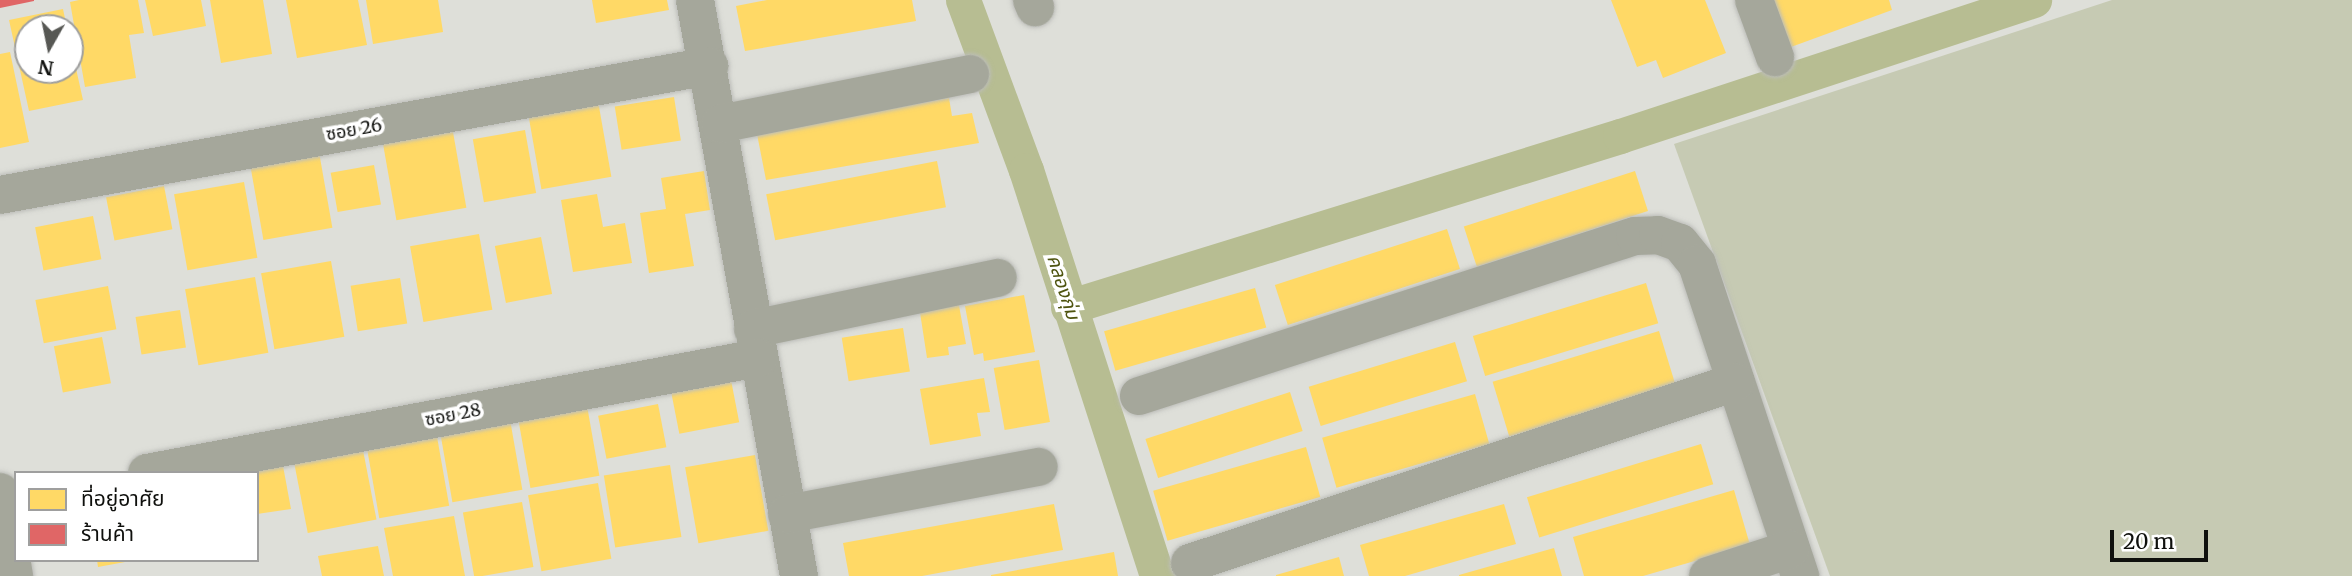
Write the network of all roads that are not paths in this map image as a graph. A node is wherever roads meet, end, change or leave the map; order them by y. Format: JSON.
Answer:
{"nodes":[{"id":1,"x":695,"y":0,"type":"edge"},
{"id":2,"x":1754,"y":0,"type":"edge"},
{"id":3,"x":1775,"y":57,"type":"dead end"},
{"id":4,"x":709,"y":66,"type":"junction"},
{"id":5,"x":970,"y":74,"type":"dead end"},
{"id":6,"x":720,"y":124,"type":"junction"},
{"id":7,"x":0,"y":195,"type":"edge"},
{"id":8,"x":998,"y":278,"type":"dead end"},
{"id":9,"x":756,"y":343,"type":"junction"},
{"id":10,"x":1736,"y":382,"type":"junction"},
{"id":11,"x":1139,"y":396,"type":"dead end"},
{"id":12,"x":1039,"y":467,"type":"dead end"},
{"id":13,"x":157,"y":471,"type":"edge"},
{"id":14,"x":5,"y":510,"type":"edge"},
{"id":15,"x":787,"y":514,"type":"junction"},
{"id":16,"x":1796,"y":562,"type":"edge"},
{"id":17,"x":1190,"y":563,"type":"dead end"},
{"id":18,"x":14,"y":576,"type":"edge"},
{"id":19,"x":799,"y":576,"type":"edge"},
{"id":20,"x":1708,"y":576,"type":"edge"}],
"edges":[{"from":1,"to":4,"type":"street"},
{"from":2,"to":3,"type":"street"},
{"from":4,"to":6,"type":"street"},
{"from":4,"to":7,"type":"street","name":"ซอย 26"},
{"from":5,"to":6,"type":"street"},
{"from":6,"to":9,"type":"street"},
{"from":8,"to":9,"type":"street","name":"ซอย 28"},
{"from":9,"to":13,"type":"street","name":"ซอย 28"},
{"from":9,"to":15,"type":"street"},
{"from":10,"to":11,"type":"street"},
{"from":10,"to":16,"type":"street"},
{"from":10,"to":17,"type":"street"},
{"from":12,"to":15,"type":"street"},
{"from":14,"to":18,"type":"street"},
{"from":15,"to":19,"type":"street"},
{"from":16,"to":20,"type":"street"}]}
